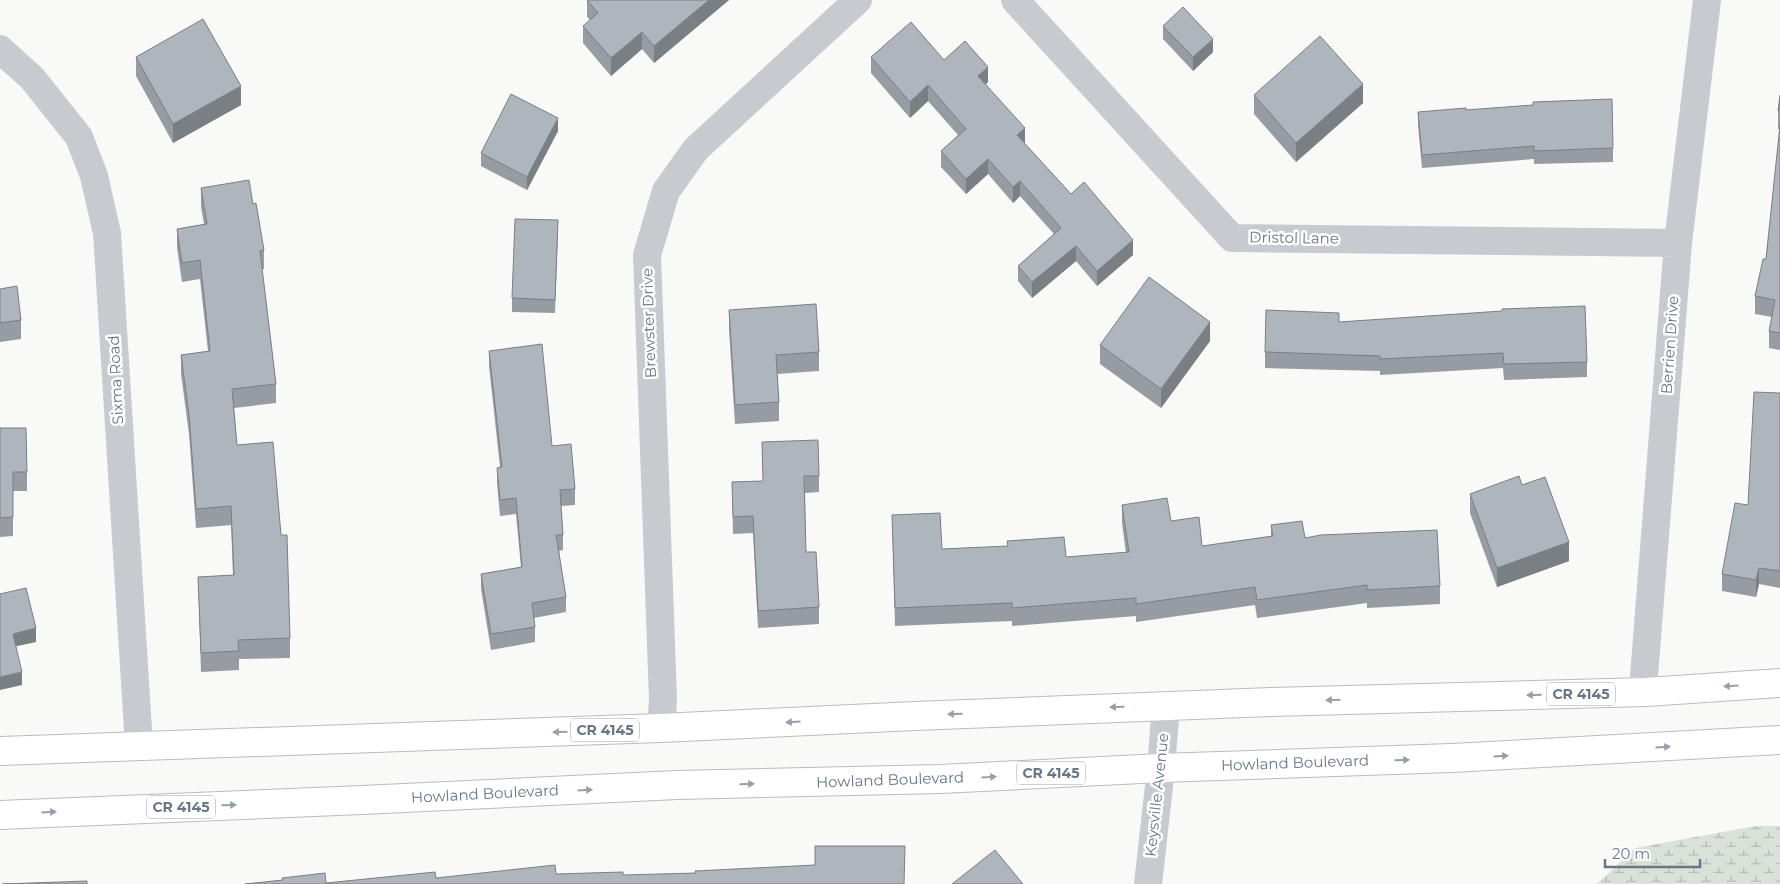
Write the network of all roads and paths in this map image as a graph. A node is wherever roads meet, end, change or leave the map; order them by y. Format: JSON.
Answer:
{"nodes":[{"id":1,"x":858,"y":0,"type":"edge"},
{"id":2,"x":1015,"y":0,"type":"edge"},
{"id":3,"x":1707,"y":0,"type":"edge"},
{"id":4,"x":0,"y":49,"type":"edge"},
{"id":5,"x":1678,"y":243,"type":"junction"},
{"id":6,"x":1780,"y":683,"type":"edge"},
{"id":7,"x":1646,"y":692,"type":"junction"},
{"id":8,"x":1166,"y":705,"type":"junction"},
{"id":9,"x":660,"y":728,"type":"junction"},
{"id":10,"x":1780,"y":740,"type":"edge"},
{"id":11,"x":139,"y":746,"type":"junction"},
{"id":12,"x":0,"y":751,"type":"edge"},
{"id":13,"x":1161,"y":768,"type":"junction"},
{"id":14,"x":0,"y":815,"type":"edge"},
{"id":15,"x":1148,"y":884,"type":"edge"}],
"edges":[{"from":1,"to":9,"type":"street","name":"Brewster Drive"},
{"from":2,"to":5,"type":"street","name":"Dristol Lane"},
{"from":3,"to":5,"type":"street","name":"Berrien Drive"},
{"from":4,"to":11,"type":"street","name":"Sixma Road"},
{"from":5,"to":7,"type":"street","name":"Berrien Drive"},
{"from":6,"to":7,"type":"main road","number":"CR 4145","one_way":true},
{"from":7,"to":8,"type":"main road","number":"CR 4145","one_way":true},
{"from":8,"to":9,"type":"main road","number":"CR 4145","one_way":true},
{"from":8,"to":13,"type":"street","name":"Keysville Avenue"},
{"from":9,"to":11,"type":"main road","number":"CR 4145","one_way":true},
{"from":13,"to":10,"type":"main road","name":"Howland Boulevard","number":"CR 4145","one_way":true},
{"from":11,"to":12,"type":"main road","number":"CR 4145"},
{"from":14,"to":13,"type":"main road","name":"Howland Boulevard","number":"CR 4145","one_way":true},
{"from":13,"to":15,"type":"street","name":"Keysville Avenue"}]}
